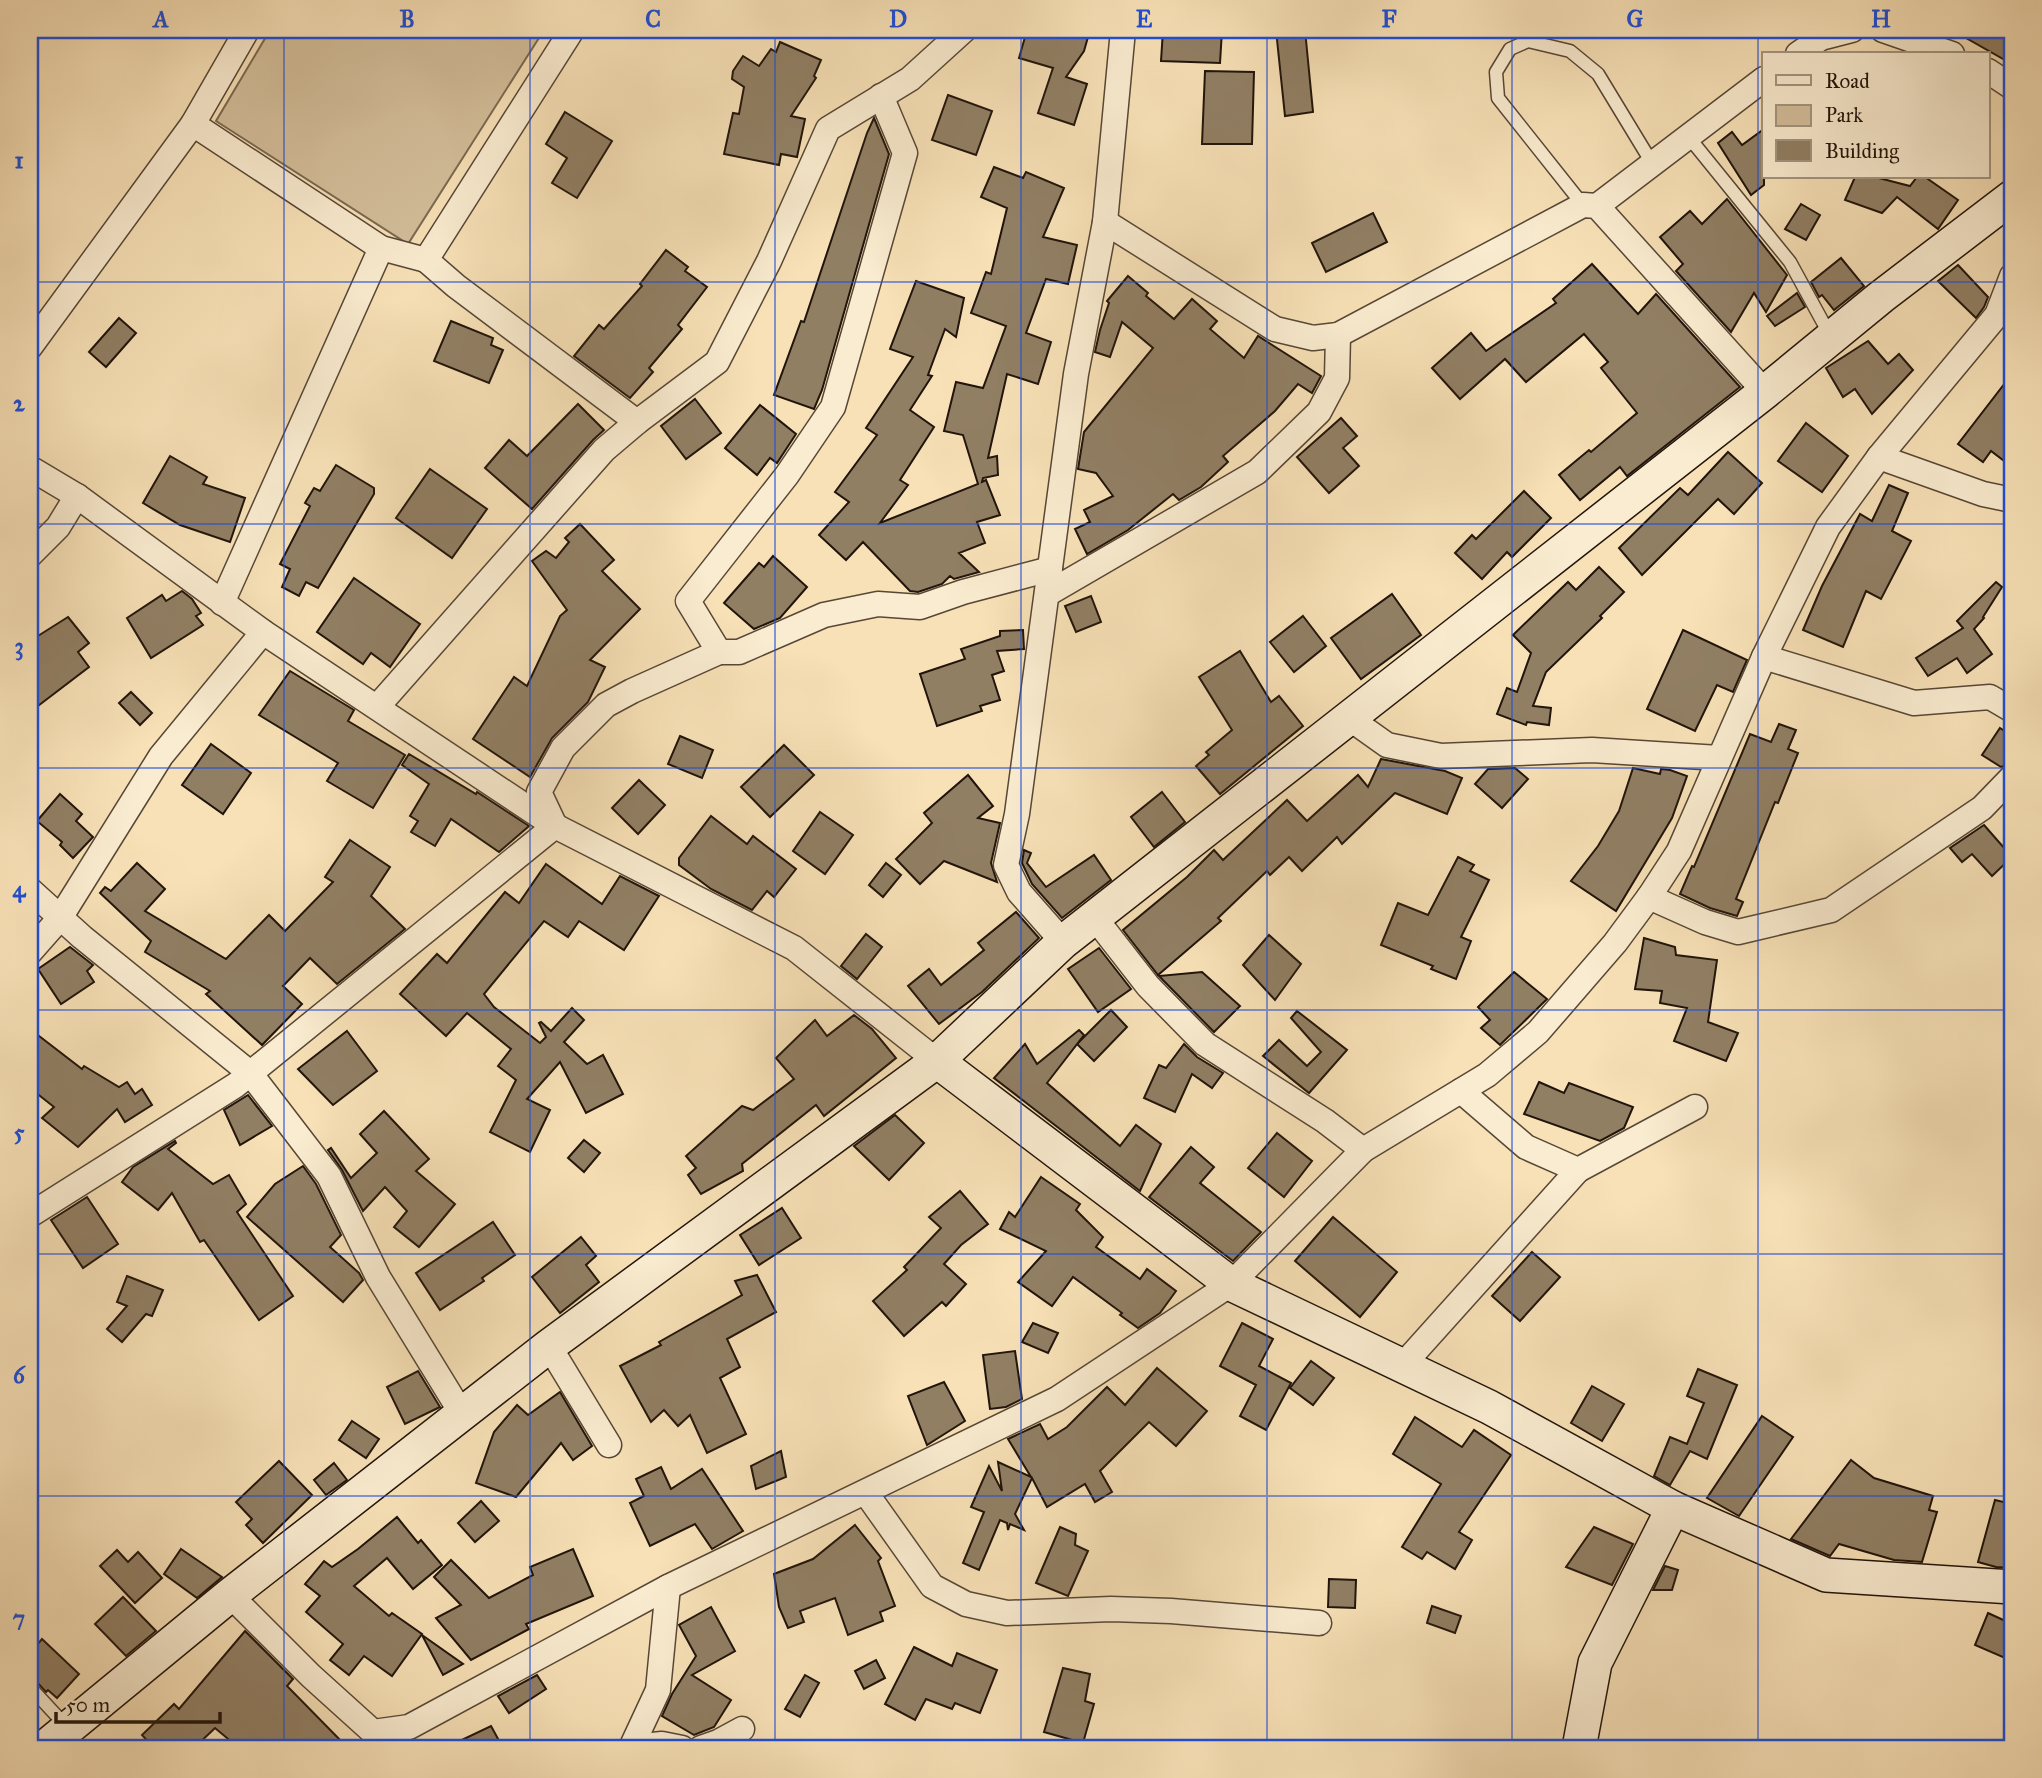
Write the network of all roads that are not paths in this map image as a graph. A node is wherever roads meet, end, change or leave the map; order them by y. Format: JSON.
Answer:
{"nodes":[{"id":1,"x":247,"y":30,"type":"edge"},
{"id":2,"x":572,"y":30,"type":"edge"},
{"id":3,"x":964,"y":30,"type":"edge"},
{"id":4,"x":1123,"y":30,"type":"edge"},
{"id":5,"x":1852,"y":30,"type":"edge"},
{"id":6,"x":1883,"y":30,"type":"edge"},
{"id":7,"x":1801,"y":52,"type":"edge"},
{"id":8,"x":1946,"y":52,"type":"edge"},
{"id":9,"x":1990,"y":72,"type":"edge"},
{"id":10,"x":1762,"y":80,"type":"edge"},
{"id":11,"x":2012,"y":87,"type":"edge"},
{"id":12,"x":881,"y":96,"type":"junction"},
{"id":13,"x":193,"y":124,"type":"junction"},
{"id":14,"x":1688,"y":135,"type":"junction"},
{"id":15,"x":1652,"y":163,"type":"junction"},
{"id":16,"x":2012,"y":197,"type":"edge"},
{"id":17,"x":1590,"y":206,"type":"junction"},
{"id":18,"x":1105,"y":222,"type":"junction"},
{"id":19,"x":381,"y":248,"type":"junction"},
{"id":20,"x":426,"y":260,"type":"junction"},
{"id":21,"x":2012,"y":276,"type":"edge"},
{"id":22,"x":1338,"y":335,"type":"junction"},
{"id":23,"x":1832,"y":338,"type":"junction"},
{"id":24,"x":30,"y":348,"type":"edge"},
{"id":25,"x":1765,"y":392,"type":"junction"},
{"id":26,"x":637,"y":422,"type":"junction"},
{"id":27,"x":1879,"y":457,"type":"junction"},
{"id":28,"x":30,"y":468,"type":"edge"},
{"id":29,"x":77,"y":496,"type":"junction"},
{"id":30,"x":2012,"y":500,"type":"edge"},
{"id":31,"x":30,"y":555,"type":"edge"},
{"id":32,"x":1050,"y":569,"type":"junction"},
{"id":33,"x":1047,"y":594,"type":"junction"},
{"id":34,"x":222,"y":603,"type":"junction"},
{"id":35,"x":263,"y":632,"type":"junction"},
{"id":36,"x":719,"y":652,"type":"junction"},
{"id":37,"x":1764,"y":657,"type":"junction"},
{"id":38,"x":377,"y":707,"type":"junction"},
{"id":39,"x":2012,"y":710,"type":"edge"},
{"id":40,"x":1349,"y":718,"type":"junction"},
{"id":41,"x":1719,"y":758,"type":"junction"},
{"id":42,"x":2012,"y":777,"type":"edge"},
{"id":43,"x":555,"y":827,"type":"junction"},
{"id":44,"x":30,"y":890,"type":"edge"},
{"id":45,"x":1650,"y":897,"type":"junction"},
{"id":46,"x":60,"y":918,"type":"junction"},
{"id":47,"x":1095,"y":918,"type":"junction"},
{"id":48,"x":1063,"y":942,"type":"junction"},
{"id":49,"x":30,"y":952,"type":"edge"},
{"id":50,"x":937,"y":1060,"type":"junction"},
{"id":51,"x":250,"y":1073,"type":"junction"},
{"id":52,"x":1461,"y":1091,"type":"junction"},
{"id":53,"x":1695,"y":1107,"type":"dead end"},
{"id":54,"x":1363,"y":1150,"type":"junction"},
{"id":55,"x":1578,"y":1170,"type":"junction"},
{"id":56,"x":30,"y":1215,"type":"edge"},
{"id":57,"x":1231,"y":1284,"type":"junction"},
{"id":58,"x":549,"y":1346,"type":"junction"},
{"id":59,"x":1402,"y":1366,"type":"junction"},
{"id":60,"x":462,"y":1414,"type":"junction"},
{"id":61,"x":609,"y":1445,"type":"dead end"},
{"id":62,"x":866,"y":1493,"type":"junction"},
{"id":63,"x":1674,"y":1508,"type":"junction"},
{"id":64,"x":668,"y":1587,"type":"junction"},
{"id":65,"x":2012,"y":1587,"type":"edge"},
{"id":66,"x":230,"y":1595,"type":"junction"},
{"id":67,"x":1320,"y":1623,"type":"dead end"},
{"id":68,"x":30,"y":1687,"type":"edge"},
{"id":69,"x":742,"y":1728,"type":"dead end"},
{"id":70,"x":56,"y":1738,"type":"edge"},
{"id":71,"x":632,"y":1748,"type":"edge"},
{"id":72,"x":682,"y":1748,"type":"edge"},
{"id":73,"x":701,"y":1748,"type":"edge"},
{"id":74,"x":1579,"y":1748,"type":"edge"}],
"edges":[{"from":1,"to":13,"type":"street"},
{"from":2,"to":20,"type":"street"},
{"from":3,"to":12,"type":"street"},
{"from":4,"to":18,"type":"street"},
{"from":5,"to":7,"type":"street"},
{"from":6,"to":8,"type":"street"},
{"from":9,"to":11,"type":"street"},
{"from":10,"to":14,"type":"street"},
{"from":12,"to":26,"type":"street"},
{"from":12,"to":36,"type":"street"},
{"from":13,"to":19,"type":"street"},
{"from":13,"to":24,"type":"street"},
{"from":14,"to":15,"type":"street"},
{"from":14,"to":23,"type":"lane"},
{"from":15,"to":17,"type":"street"},
{"from":15,"to":17,"type":"lane"},
{"from":16,"to":23,"type":"street"},
{"from":17,"to":22,"type":"street"},
{"from":17,"to":25,"type":"street"},
{"from":18,"to":22,"type":"street"},
{"from":18,"to":32,"type":"street"},
{"from":19,"to":20,"type":"street"},
{"from":19,"to":34,"type":"street"},
{"from":20,"to":26,"type":"street"},
{"from":21,"to":27,"type":"street"},
{"from":22,"to":33,"type":"street"},
{"from":23,"to":25,"type":"street"},
{"from":25,"to":40,"type":"street"},
{"from":26,"to":38,"type":"street"},
{"from":27,"to":30,"type":"street"},
{"from":27,"to":37,"type":"street"},
{"from":28,"to":29,"type":"street"},
{"from":29,"to":31,"type":"street"},
{"from":29,"to":34,"type":"street"},
{"from":32,"to":33,"type":"street"},
{"from":32,"to":36,"type":"street"},
{"from":33,"to":48,"type":"street"},
{"from":34,"to":35,"type":"street"},
{"from":35,"to":38,"type":"street"},
{"from":35,"to":46,"type":"street"},
{"from":36,"to":43,"type":"street"},
{"from":37,"to":39,"type":"street"},
{"from":37,"to":41,"type":"street"},
{"from":38,"to":43,"type":"street"},
{"from":40,"to":41,"type":"street"},
{"from":40,"to":47,"type":"street"},
{"from":41,"to":45,"type":"street"},
{"from":42,"to":45,"type":"street"},
{"from":43,"to":50,"type":"street"},
{"from":43,"to":51,"type":"street"},
{"from":44,"to":46,"type":"street"},
{"from":45,"to":52,"type":"street"},
{"from":46,"to":49,"type":"street"},
{"from":46,"to":51,"type":"street"},
{"from":47,"to":48,"type":"street"},
{"from":47,"to":54,"type":"street"},
{"from":48,"to":50,"type":"street"},
{"from":50,"to":57,"type":"street"},
{"from":50,"to":58,"type":"street"},
{"from":51,"to":56,"type":"street"},
{"from":51,"to":60,"type":"street"},
{"from":52,"to":54,"type":"street"},
{"from":52,"to":55,"type":"street"},
{"from":53,"to":55,"type":"street"},
{"from":54,"to":57,"type":"street"},
{"from":55,"to":59,"type":"street"},
{"from":57,"to":59,"type":"street"},
{"from":57,"to":62,"type":"street"},
{"from":58,"to":60,"type":"street"},
{"from":58,"to":61,"type":"street"},
{"from":59,"to":63,"type":"street"},
{"from":60,"to":66,"type":"street"},
{"from":62,"to":64,"type":"street"},
{"from":62,"to":67,"type":"street"},
{"from":63,"to":65,"type":"street"},
{"from":63,"to":74,"type":"street"},
{"from":64,"to":66,"type":"street"},
{"from":64,"to":71,"type":"street"},
{"from":66,"to":70,"type":"street"},
{"from":68,"to":70,"type":"lane"},
{"from":69,"to":73,"type":"street"},
{"from":71,"to":72,"type":"street"}]}
